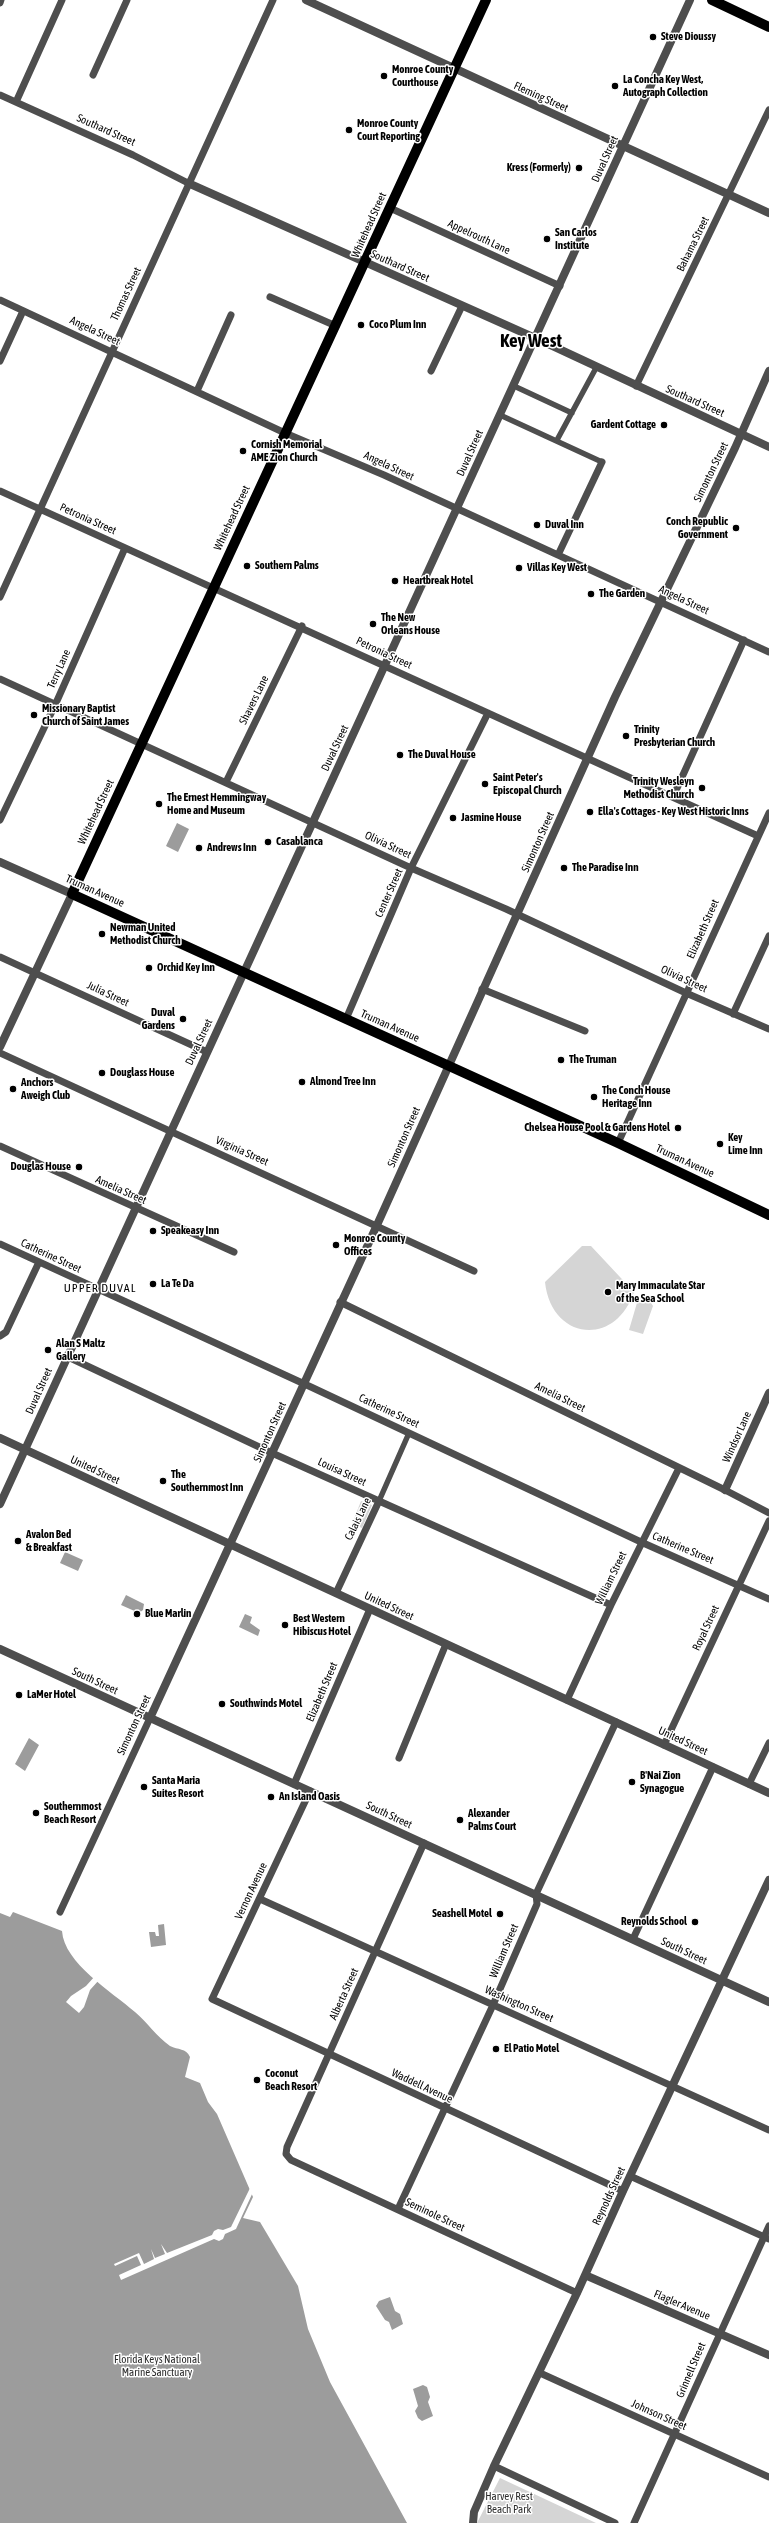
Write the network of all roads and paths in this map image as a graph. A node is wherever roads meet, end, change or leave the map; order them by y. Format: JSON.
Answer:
{"nodes":[{"id":1,"x":2,"y":0,"type":"edge"},
{"id":2,"x":62,"y":0,"type":"edge"},
{"id":3,"x":127,"y":0,"type":"edge"},
{"id":4,"x":273,"y":0,"type":"edge"},
{"id":5,"x":306,"y":0,"type":"edge"},
{"id":6,"x":486,"y":0,"type":"edge"},
{"id":7,"x":690,"y":0,"type":"edge"},
{"id":8,"x":712,"y":0,"type":"edge"},
{"id":9,"x":0,"y":3,"type":"edge"},
{"id":10,"x":769,"y":27,"type":"edge"},
{"id":11,"x":453,"y":69,"type":"junction"},
{"id":12,"x":93,"y":75,"type":"dead end"},
{"id":13,"x":0,"y":95,"type":"edge"},
{"id":14,"x":16,"y":102,"type":"junction"},
{"id":15,"x":769,"y":110,"type":"edge"},
{"id":16,"x":623,"y":146,"type":"junction"},
{"id":17,"x":188,"y":183,"type":"junction"},
{"id":18,"x":729,"y":195,"type":"junction"},
{"id":19,"x":390,"y":208,"type":"junction"},
{"id":20,"x":769,"y":213,"type":"edge"},
{"id":21,"x":366,"y":262,"type":"junction"},
{"id":22,"x":560,"y":286,"type":"junction"},
{"id":23,"x":270,"y":297,"type":"dead end"},
{"id":24,"x":0,"y":300,"type":"edge"},
{"id":25,"x":462,"y":306,"type":"junction"},
{"id":26,"x":23,"y":311,"type":"junction"},
{"id":27,"x":231,"y":315,"type":"dead end"},
{"id":28,"x":336,"y":326,"type":"junction"},
{"id":29,"x":536,"y":339,"type":"junction"},
{"id":30,"x":112,"y":351,"type":"junction"},
{"id":31,"x":0,"y":361,"type":"edge"},
{"id":32,"x":596,"y":368,"type":"junction"},
{"id":33,"x":431,"y":371,"type":"dead end"},
{"id":34,"x":769,"y":371,"type":"edge"},
{"id":35,"x":514,"y":386,"type":"junction"},
{"id":36,"x":636,"y":386,"type":"junction"},
{"id":37,"x":197,"y":391,"type":"junction"},
{"id":38,"x":572,"y":413,"type":"junction"},
{"id":39,"x":500,"y":415,"type":"junction"},
{"id":40,"x":285,"y":433,"type":"junction"},
{"id":41,"x":741,"y":434,"type":"junction"},
{"id":42,"x":557,"y":440,"type":"junction"},
{"id":43,"x":769,"y":447,"type":"edge"},
{"id":44,"x":602,"y":462,"type":"joint"},
{"id":45,"x":0,"y":491,"type":"edge"},
{"id":46,"x":40,"y":510,"type":"junction"},
{"id":47,"x":457,"y":510,"type":"junction"},
{"id":48,"x":125,"y":548,"type":"junction"},
{"id":49,"x":558,"y":555,"type":"junction"},
{"id":50,"x":215,"y":588,"type":"junction"},
{"id":51,"x":0,"y":597,"type":"edge"},
{"id":52,"x":660,"y":601,"type":"junction"},
{"id":53,"x":302,"y":626,"type":"junction"},
{"id":54,"x":744,"y":640,"type":"junction"},
{"id":55,"x":769,"y":652,"type":"edge"},
{"id":56,"x":384,"y":666,"type":"junction"},
{"id":57,"x":0,"y":679,"type":"edge"},
{"id":58,"x":56,"y":703,"type":"junction"},
{"id":59,"x":488,"y":713,"type":"junction"},
{"id":60,"x":140,"y":744,"type":"junction"},
{"id":61,"x":588,"y":758,"type":"junction"},
{"id":62,"x":226,"y":782,"type":"junction"},
{"id":63,"x":673,"y":796,"type":"junction"},
{"id":64,"x":769,"y":814,"type":"edge"},
{"id":65,"x":0,"y":820,"type":"edge"},
{"id":66,"x":313,"y":822,"type":"junction"},
{"id":67,"x":758,"y":836,"type":"junction"},
{"id":68,"x":0,"y":862,"type":"edge"},
{"id":69,"x":411,"y":868,"type":"junction"},
{"id":70,"x":72,"y":894,"type":"junction"},
{"id":71,"x":517,"y":914,"type":"junction"},
{"id":72,"x":769,"y":936,"type":"edge"},
{"id":73,"x":0,"y":957,"type":"edge"},
{"id":74,"x":244,"y":972,"type":"junction"},
{"id":75,"x":35,"y":973,"type":"junction"},
{"id":76,"x":482,"y":989,"type":"junction"},
{"id":77,"x":686,"y":993,"type":"junction"},
{"id":78,"x":733,"y":1014,"type":"junction"},
{"id":79,"x":346,"y":1019,"type":"junction"},
{"id":80,"x":769,"y":1029,"type":"edge"},
{"id":81,"x":585,"y":1031,"type":"dead end"},
{"id":82,"x":0,"y":1047,"type":"edge"},
{"id":83,"x":207,"y":1052,"type":"junction"},
{"id":84,"x":0,"y":1053,"type":"edge"},
{"id":85,"x":448,"y":1065,"type":"junction"},
{"id":86,"x":170,"y":1130,"type":"junction"},
{"id":87,"x":618,"y":1143,"type":"junction"},
{"id":88,"x":0,"y":1146,"type":"edge"},
{"id":89,"x":134,"y":1208,"type":"junction"},
{"id":90,"x":769,"y":1215,"type":"edge"},
{"id":91,"x":377,"y":1225,"type":"junction"},
{"id":92,"x":0,"y":1244,"type":"edge"},
{"id":93,"x":234,"y":1252,"type":"dead end"},
{"id":94,"x":39,"y":1262,"type":"junction"},
{"id":95,"x":474,"y":1270,"type":"dead end"},
{"id":96,"x":98,"y":1289,"type":"junction"},
{"id":97,"x":340,"y":1302,"type":"junction"},
{"id":98,"x":1,"y":1336,"type":"edge"},
{"id":99,"x":66,"y":1356,"type":"junction"},
{"id":100,"x":304,"y":1384,"type":"junction"},
{"id":101,"x":769,"y":1393,"type":"edge"},
{"id":102,"x":766,"y":1405,"type":"edge"},
{"id":103,"x":409,"y":1433,"type":"junction"},
{"id":104,"x":0,"y":1438,"type":"edge"},
{"id":105,"x":25,"y":1450,"type":"junction"},
{"id":106,"x":272,"y":1453,"type":"junction"},
{"id":107,"x":679,"y":1468,"type":"junction"},
{"id":108,"x":725,"y":1490,"type":"junction"},
{"id":109,"x":380,"y":1502,"type":"junction"},
{"id":110,"x":0,"y":1504,"type":"edge"},
{"id":111,"x":769,"y":1513,"type":"edge"},
{"id":112,"x":769,"y":1521,"type":"edge"},
{"id":113,"x":641,"y":1542,"type":"junction"},
{"id":114,"x":231,"y":1546,"type":"junction"},
{"id":115,"x":738,"y":1584,"type":"junction"},
{"id":116,"x":336,"y":1593,"type":"junction"},
{"id":117,"x":769,"y":1599,"type":"edge"},
{"id":118,"x":611,"y":1605,"type":"junction"},
{"id":119,"x":370,"y":1609,"type":"junction"},
{"id":120,"x":446,"y":1644,"type":"junction"},
{"id":121,"x":0,"y":1650,"type":"edge"},
{"id":122,"x":567,"y":1700,"type":"junction"},
{"id":123,"x":150,"y":1718,"type":"junction"},
{"id":124,"x":616,"y":1722,"type":"junction"},
{"id":125,"x":769,"y":1743,"type":"edge"},
{"id":126,"x":664,"y":1744,"type":"junction"},
{"id":127,"x":399,"y":1758,"type":"dead end"},
{"id":128,"x":713,"y":1767,"type":"junction"},
{"id":129,"x":294,"y":1784,"type":"junction"},
{"id":130,"x":749,"y":1784,"type":"junction"},
{"id":131,"x":310,"y":1791,"type":"junction"},
{"id":132,"x":769,"y":1793,"type":"edge"},
{"id":133,"x":424,"y":1844,"type":"junction"},
{"id":134,"x":769,"y":1880,"type":"edge"},
{"id":135,"x":536,"y":1894,"type":"junction"},
{"id":136,"x":766,"y":1896,"type":"edge"},
{"id":137,"x":260,"y":1899,"type":"junction"},
{"id":138,"x":60,"y":1912,"type":"dead end"},
{"id":139,"x":633,"y":1939,"type":"junction"},
{"id":140,"x":376,"y":1951,"type":"junction"},
{"id":141,"x":722,"y":1981,"type":"junction"},
{"id":142,"x":212,"y":1999,"type":"joint"},
{"id":143,"x":769,"y":2002,"type":"edge"},
{"id":144,"x":493,"y":2005,"type":"junction"},
{"id":145,"x":330,"y":2054,"type":"junction"},
{"id":146,"x":674,"y":2086,"type":"junction"},
{"id":147,"x":445,"y":2109,"type":"junction"},
{"id":148,"x":769,"y":2130,"type":"edge"},
{"id":149,"x":286,"y":2154,"type":"joint"},
{"id":150,"x":630,"y":2176,"type":"junction"},
{"id":151,"x":623,"y":2191,"type":"junction"},
{"id":152,"x":398,"y":2209,"type":"junction"},
{"id":153,"x":769,"y":2226,"type":"edge"},
{"id":154,"x":766,"y":2238,"type":"edge"},
{"id":155,"x":585,"y":2275,"type":"junction"},
{"id":156,"x":577,"y":2293,"type":"junction"},
{"id":157,"x":719,"y":2332,"type":"junction"},
{"id":158,"x":769,"y":2355,"type":"edge"},
{"id":159,"x":540,"y":2373,"type":"junction"},
{"id":160,"x":675,"y":2434,"type":"junction"},
{"id":161,"x":494,"y":2466,"type":"junction"},
{"id":162,"x":769,"y":2477,"type":"edge"},
{"id":163,"x":473,"y":2523,"type":"edge"},
{"id":164,"x":615,"y":2523,"type":"edge"},
{"id":165,"x":634,"y":2523,"type":"edge"}],
"edges":[{"from":1,"to":9,"type":"street"},
{"from":2,"to":14,"type":"street"},
{"from":3,"to":12,"type":"street"},
{"from":4,"to":17,"type":"street","name":"Thomas Street"},
{"from":5,"to":11,"type":"street","name":"Fleming Street"},
{"from":6,"to":11,"type":"main road","name":"Whitehead Street"},
{"from":7,"to":16,"type":"street","name":"Duval Street"},
{"from":8,"to":10,"type":"main road"},
{"from":11,"to":16,"type":"street","name":"Fleming Street"},
{"from":11,"to":19,"type":"main road","name":"Whitehead Street"},
{"from":13,"to":14,"type":"street","name":"Southard Street"},
{"from":14,"to":17,"type":"street","name":"Southard Street"},
{"from":15,"to":18,"type":"street","name":"Bahama Street"},
{"from":16,"to":18,"type":"street","name":"Fleming Street"},
{"from":16,"to":22,"type":"street","name":"Duval Street"},
{"from":17,"to":21,"type":"street","name":"Southard Street"},
{"from":17,"to":30,"type":"street","name":"Thomas Street"},
{"from":18,"to":20,"type":"street","name":"Fleming Street"},
{"from":18,"to":36,"type":"street","name":"Bahama Street"},
{"from":19,"to":21,"type":"main road","name":"Whitehead Street"},
{"from":19,"to":22,"type":"street","name":"Appelrouth Lane"},
{"from":21,"to":25,"type":"street","name":"Southard Street"},
{"from":21,"to":28,"type":"main road","name":"Whitehead Street"},
{"from":22,"to":29,"type":"street","name":"Duval Street"},
{"from":23,"to":28,"type":"street"},
{"from":24,"to":26,"type":"street","name":"Angela Street"},
{"from":25,"to":29,"type":"street","name":"Southard Street"},
{"from":25,"to":33,"type":"street"},
{"from":26,"to":30,"type":"street","name":"Angela Street"},
{"from":26,"to":31,"type":"street"},
{"from":27,"to":37,"type":"street"},
{"from":28,"to":40,"type":"main road","name":"Whitehead Street"},
{"from":29,"to":32,"type":"street","name":"Southard Street"},
{"from":29,"to":35,"type":"street","name":"Duval Street"},
{"from":30,"to":37,"type":"street","name":"Angela Street"},
{"from":30,"to":46,"type":"street","name":"Thomas Street"},
{"from":32,"to":36,"type":"street","name":"Southard Street"},
{"from":32,"to":38,"type":"street"},
{"from":34,"to":41,"type":"street","name":"Simonton Street"},
{"from":35,"to":38,"type":"street"},
{"from":35,"to":39,"type":"street","name":"Duval Street"},
{"from":36,"to":41,"type":"street","name":"Southard Street"},
{"from":37,"to":40,"type":"street","name":"Angela Street"},
{"from":38,"to":42,"type":"street"},
{"from":39,"to":42,"type":"street"},
{"from":39,"to":47,"type":"street","name":"Duval Street"},
{"from":40,"to":47,"type":"street","name":"Angela Street"},
{"from":40,"to":50,"type":"main road","name":"Whitehead Street"},
{"from":41,"to":43,"type":"street","name":"Southard Street"},
{"from":41,"to":52,"type":"street","name":"Simonton Street"},
{"from":42,"to":44,"type":"street"},
{"from":44,"to":49,"type":"street"},
{"from":45,"to":46,"type":"street","name":"Petronia Street"},
{"from":46,"to":48,"type":"street","name":"Petronia Street"},
{"from":46,"to":51,"type":"street","name":"Thomas Street"},
{"from":47,"to":49,"type":"street","name":"Angela Street"},
{"from":47,"to":56,"type":"street","name":"Duval Street"},
{"from":48,"to":50,"type":"street","name":"Petronia Street"},
{"from":48,"to":58,"type":"street","name":"Terry Lane"},
{"from":49,"to":52,"type":"street","name":"Angela Street"},
{"from":50,"to":53,"type":"street","name":"Petronia Street"},
{"from":50,"to":60,"type":"main road","name":"Whitehead Street"},
{"from":52,"to":54,"type":"street","name":"Angela Street"},
{"from":52,"to":61,"type":"street","name":"Simonton Street"},
{"from":53,"to":56,"type":"street","name":"Petronia Street"},
{"from":53,"to":62,"type":"street","name":"Shavers Lane"},
{"from":54,"to":55,"type":"street","name":"Angela Street"},
{"from":54,"to":63,"type":"street"},
{"from":56,"to":59,"type":"street","name":"Petronia Street"},
{"from":56,"to":66,"type":"street","name":"Duval Street"},
{"from":57,"to":58,"type":"street","name":"Olivia Street"},
{"from":58,"to":60,"type":"street","name":"Olivia Street"},
{"from":58,"to":65,"type":"street","name":"Terry Lane"},
{"from":59,"to":61,"type":"street","name":"Petronia Street"},
{"from":59,"to":69,"type":"street","name":"Center Street"},
{"from":60,"to":62,"type":"street","name":"Olivia Street"},
{"from":60,"to":70,"type":"main road","name":"Whitehead Street"},
{"from":61,"to":63,"type":"street","name":"Petronia Street"},
{"from":61,"to":71,"type":"street","name":"Simonton Street"},
{"from":62,"to":66,"type":"street","name":"Olivia Street"},
{"from":63,"to":67,"type":"street","name":"Petronia Street"},
{"from":64,"to":67,"type":"street","name":"Elizabeth Street"},
{"from":66,"to":69,"type":"street","name":"Olivia Street"},
{"from":66,"to":74,"type":"street","name":"Duval Street"},
{"from":67,"to":77,"type":"street","name":"Elizabeth Street"},
{"from":68,"to":70,"type":"street","name":"Truman Avenue"},
{"from":69,"to":71,"type":"street","name":"Olivia Street"},
{"from":69,"to":79,"type":"street","name":"Center Street"},
{"from":70,"to":74,"type":"main road","name":"Truman Avenue"},
{"from":70,"to":75,"type":"street","name":"Whitehead Street"},
{"from":71,"to":76,"type":"street","name":"Simonton Street"},
{"from":71,"to":77,"type":"street","name":"Olivia Street"},
{"from":72,"to":78,"type":"street"},
{"from":73,"to":75,"type":"street","name":"Julia Street"},
{"from":74,"to":79,"type":"main road","name":"Truman Avenue"},
{"from":74,"to":83,"type":"street","name":"Duval Street"},
{"from":75,"to":82,"type":"street","name":"Whitehead Street"},
{"from":75,"to":83,"type":"street","name":"Julia Street"},
{"from":76,"to":81,"type":"street"},
{"from":76,"to":85,"type":"street","name":"Simonton Street"},
{"from":77,"to":78,"type":"street","name":"Olivia Street"},
{"from":77,"to":87,"type":"street","name":"Elizabeth Street"},
{"from":78,"to":80,"type":"street","name":"Olivia Street"},
{"from":79,"to":85,"type":"main road","name":"Truman Avenue"},
{"from":83,"to":86,"type":"street","name":"Duval Street"},
{"from":84,"to":86,"type":"street","name":"Virginia Street"},
{"from":85,"to":87,"type":"main road","name":"Truman Avenue"},
{"from":85,"to":91,"type":"street","name":"Simonton Street"},
{"from":86,"to":89,"type":"street","name":"Duval Street"},
{"from":86,"to":91,"type":"street","name":"Virginia Street"},
{"from":87,"to":90,"type":"main road","name":"Truman Avenue"},
{"from":88,"to":89,"type":"street","name":"Amelia Street"},
{"from":89,"to":93,"type":"street","name":"Amelia Street"},
{"from":89,"to":96,"type":"street","name":"Duval Street"},
{"from":91,"to":95,"type":"street","name":"Virginia Street"},
{"from":91,"to":97,"type":"street","name":"Simonton Street"},
{"from":92,"to":94,"type":"street","name":"Catherine Street"},
{"from":94,"to":96,"type":"street","name":"Catherine Street"},
{"from":94,"to":98,"type":"street"},
{"from":96,"to":99,"type":"street","name":"Duval Street"},
{"from":96,"to":100,"type":"street","name":"Catherine Street"},
{"from":97,"to":100,"type":"street","name":"Simonton Street"},
{"from":97,"to":107,"type":"street","name":"Amelia Street"},
{"from":99,"to":105,"type":"street","name":"Duval Street"},
{"from":99,"to":106,"type":"street","name":"Louisa Street"},
{"from":100,"to":103,"type":"street","name":"Catherine Street"},
{"from":100,"to":106,"type":"street","name":"Simonton Street"},
{"from":101,"to":102,"type":"street","name":"Windsor Lane"},
{"from":102,"to":108,"type":"street","name":"Windsor Lane"},
{"from":103,"to":109,"type":"street","name":"Calais Lane"},
{"from":103,"to":113,"type":"street","name":"Catherine Street"},
{"from":104,"to":105,"type":"street","name":"United Street"},
{"from":105,"to":110,"type":"street","name":"Duval Street"},
{"from":105,"to":114,"type":"street","name":"United Street"},
{"from":106,"to":109,"type":"street","name":"Louisa Street"},
{"from":106,"to":114,"type":"street","name":"Simonton Street"},
{"from":107,"to":108,"type":"street","name":"Amelia Street"},
{"from":107,"to":113,"type":"street","name":"William Street"},
{"from":108,"to":111,"type":"street","name":"Amelia Street"},
{"from":109,"to":116,"type":"street","name":"Calais Lane"},
{"from":109,"to":118,"type":"street","name":"Louisa Street"},
{"from":112,"to":115,"type":"street","name":"Royal Street"},
{"from":113,"to":115,"type":"street","name":"Catherine Street"},
{"from":113,"to":118,"type":"street","name":"William Street"},
{"from":114,"to":116,"type":"street","name":"United Street"},
{"from":114,"to":123,"type":"street","name":"Simonton Street"},
{"from":115,"to":117,"type":"street","name":"Catherine Street"},
{"from":115,"to":126,"type":"street","name":"Royal Street"},
{"from":116,"to":119,"type":"street","name":"United Street"},
{"from":118,"to":122,"type":"street","name":"William Street"},
{"from":119,"to":120,"type":"street","name":"United Street"},
{"from":119,"to":129,"type":"street","name":"Elizabeth Street"},
{"from":120,"to":122,"type":"street","name":"United Street"},
{"from":120,"to":127,"type":"street"},
{"from":121,"to":123,"type":"street","name":"South Street"},
{"from":122,"to":124,"type":"street","name":"United Street"},
{"from":123,"to":129,"type":"street","name":"South Street"},
{"from":123,"to":138,"type":"street","name":"Simonton Street"},
{"from":124,"to":126,"type":"street","name":"United Street"},
{"from":124,"to":135,"type":"street","name":"William Street"},
{"from":125,"to":130,"type":"street"},
{"from":126,"to":128,"type":"street","name":"United Street"},
{"from":128,"to":130,"type":"street","name":"United Street"},
{"from":128,"to":139,"type":"street"},
{"from":129,"to":131,"type":"street","name":"South Street"},
{"from":130,"to":132,"type":"street","name":"United Street"},
{"from":131,"to":133,"type":"street","name":"South Street"},
{"from":131,"to":137,"type":"street","name":"Vernon Avenue"},
{"from":133,"to":135,"type":"street","name":"South Street"},
{"from":133,"to":140,"type":"street","name":"Alberta Street"},
{"from":134,"to":136,"type":"street","name":"Reynolds Street"},
{"from":135,"to":139,"type":"street","name":"South Street"},
{"from":135,"to":144,"type":"street","name":"William Street"},
{"from":136,"to":141,"type":"street","name":"Reynolds Street"},
{"from":137,"to":140,"type":"street","name":"Washington Street"},
{"from":137,"to":142,"type":"street","name":"Vernon Avenue"},
{"from":139,"to":141,"type":"street","name":"South Street"},
{"from":140,"to":144,"type":"street","name":"Washington Street"},
{"from":140,"to":145,"type":"street","name":"Alberta Street"},
{"from":141,"to":143,"type":"street","name":"South Street"},
{"from":141,"to":146,"type":"street","name":"Reynolds Street"},
{"from":142,"to":145,"type":"street","name":"Waddell Avenue"},
{"from":144,"to":146,"type":"street","name":"Washington Street"},
{"from":144,"to":147,"type":"street","name":"William Street"},
{"from":145,"to":147,"type":"street","name":"Waddell Avenue"},
{"from":145,"to":149,"type":"street","name":"Alberta Street"},
{"from":146,"to":148,"type":"street","name":"Washington Street"},
{"from":146,"to":150,"type":"street","name":"Reynolds Street"},
{"from":147,"to":151,"type":"street","name":"Waddell Avenue"},
{"from":147,"to":152,"type":"street","name":"William Street"},
{"from":149,"to":152,"type":"street","name":"Seminole Street"},
{"from":150,"to":151,"type":"street","name":"Reynolds Street"},
{"from":150,"to":154,"type":"street"},
{"from":151,"to":155,"type":"street","name":"Reynolds Street"},
{"from":152,"to":156,"type":"street","name":"Seminole Street"},
{"from":153,"to":154,"type":"street","name":"Grinnell Street"},
{"from":154,"to":157,"type":"street","name":"Grinnell Street"},
{"from":155,"to":156,"type":"street","name":"Reynolds Street"},
{"from":155,"to":157,"type":"street","name":"Flagler Avenue"},
{"from":156,"to":159,"type":"street","name":"Reynolds Street"},
{"from":157,"to":158,"type":"street","name":"Flagler Avenue"},
{"from":157,"to":160,"type":"street","name":"Grinnell Street"},
{"from":159,"to":160,"type":"street","name":"Johnson Street"},
{"from":159,"to":161,"type":"street","name":"Reynolds Street"},
{"from":160,"to":162,"type":"street","name":"Johnson Street"},
{"from":160,"to":165,"type":"street","name":"Grinnell Street"},
{"from":161,"to":163,"type":"street","name":"Reynolds Street"},
{"from":161,"to":164,"type":"street"}]}
